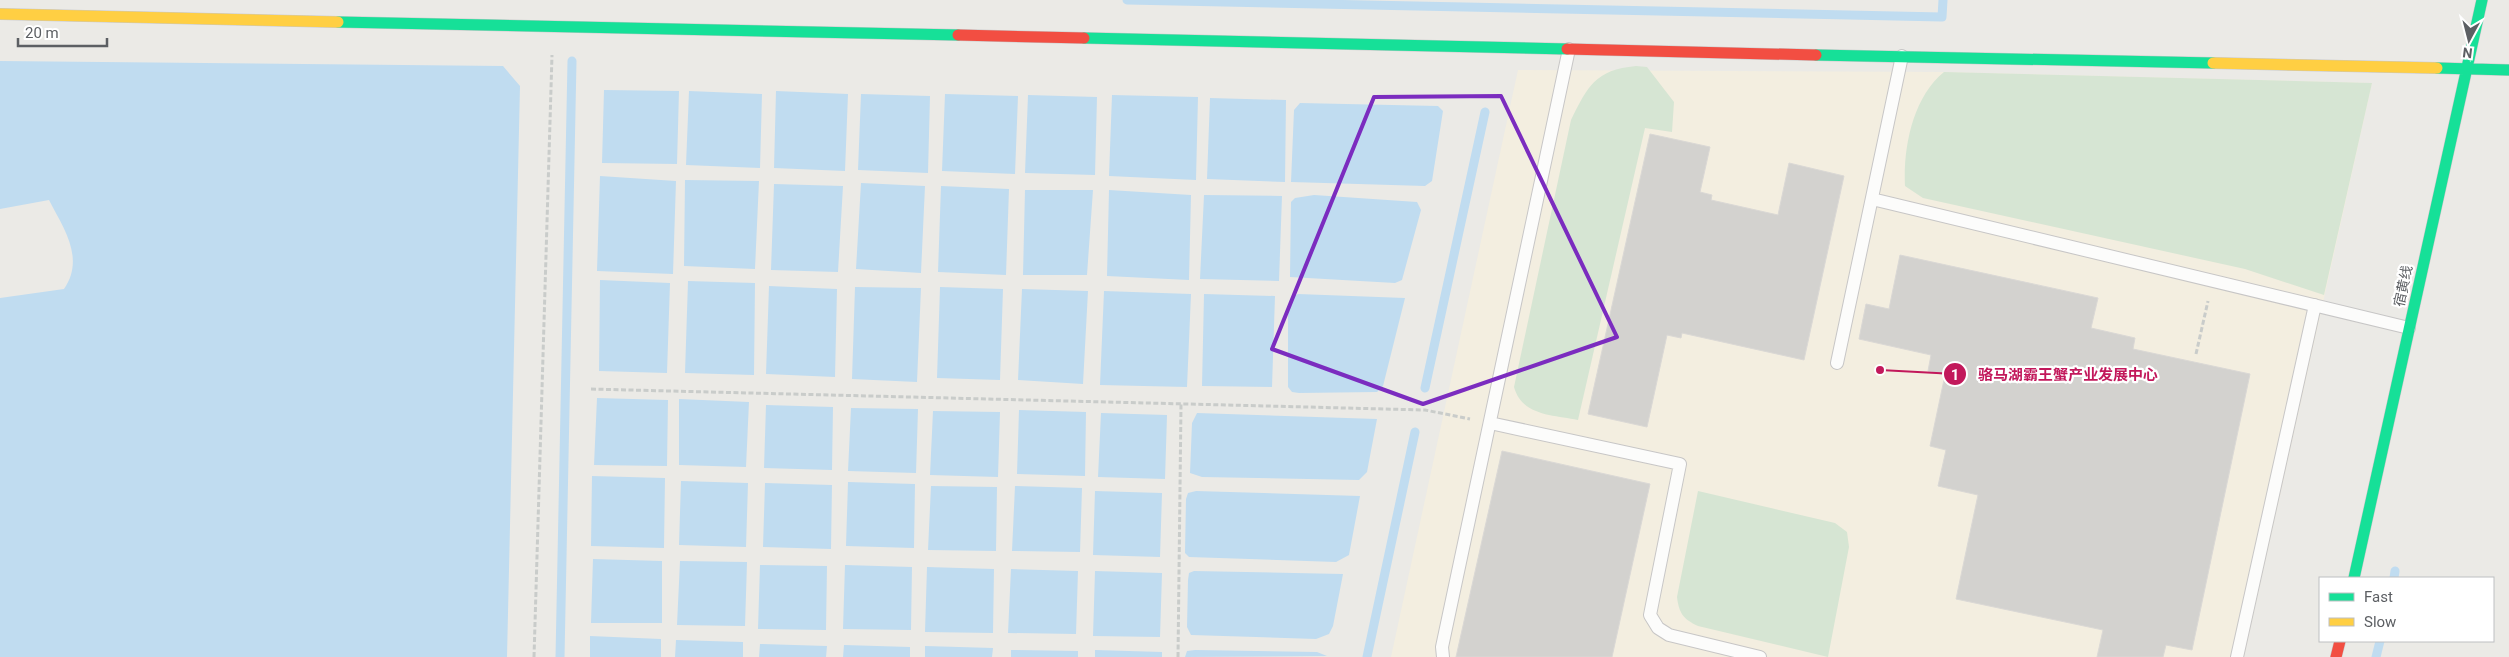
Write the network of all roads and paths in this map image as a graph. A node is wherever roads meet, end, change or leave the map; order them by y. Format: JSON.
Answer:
{"nodes":[{"id":1,"x":2482,"y":0,"type":"edge"},
{"id":2,"x":0,"y":14,"type":"edge"},
{"id":3,"x":553,"y":26,"type":"junction"},
{"id":4,"x":1570,"y":49,"type":"junction"},
{"id":5,"x":1902,"y":56,"type":"junction"},
{"id":6,"x":2466,"y":69,"type":"junction"},
{"id":7,"x":2509,"y":70,"type":"edge"},
{"id":8,"x":1872,"y":199,"type":"junction"},
{"id":9,"x":2213,"y":281,"type":"junction"},
{"id":10,"x":2315,"y":305,"type":"junction"},
{"id":11,"x":2409,"y":328,"type":"junction"},
{"id":12,"x":2196,"y":354,"type":"dead end"},
{"id":13,"x":1836,"y":363,"type":"dead end"},
{"id":14,"x":591,"y":388,"type":"dead end"},
{"id":15,"x":1181,"y":404,"type":"junction"},
{"id":16,"x":1490,"y":423,"type":"junction"},
{"id":17,"x":2354,"y":577,"type":"edge"},
{"id":18,"x":2340,"y":642,"type":"edge"},
{"id":19,"x":534,"y":657,"type":"edge"},
{"id":20,"x":1178,"y":657,"type":"edge"},
{"id":21,"x":1443,"y":657,"type":"edge"},
{"id":22,"x":1760,"y":657,"type":"edge"},
{"id":23,"x":2236,"y":657,"type":"edge"},
{"id":24,"x":2336,"y":657,"type":"edge"}],
"edges":[{"from":1,"to":6,"type":"street","name":"宿黄线"},
{"from":2,"to":3,"type":"street"},
{"from":3,"to":4,"type":"street"},
{"from":3,"to":19,"type":"path"},
{"from":4,"to":5,"type":"street"},
{"from":4,"to":16,"type":"lane"},
{"from":5,"to":6,"type":"street"},
{"from":5,"to":8,"type":"lane"},
{"from":6,"to":7,"type":"street"},
{"from":6,"to":11,"type":"street","name":"宿黄线"},
{"from":8,"to":9,"type":"lane"},
{"from":8,"to":13,"type":"lane"},
{"from":9,"to":10,"type":"lane"},
{"from":9,"to":12,"type":"path"},
{"from":10,"to":11,"type":"lane"},
{"from":10,"to":23,"type":"lane"},
{"from":11,"to":17,"type":"street","name":"宿黄线"},
{"from":14,"to":15,"type":"path"},
{"from":15,"to":16,"type":"path"},
{"from":15,"to":20,"type":"path"},
{"from":16,"to":21,"type":"lane"},
{"from":16,"to":22,"type":"lane"},
{"from":18,"to":24,"type":"street"}]}
